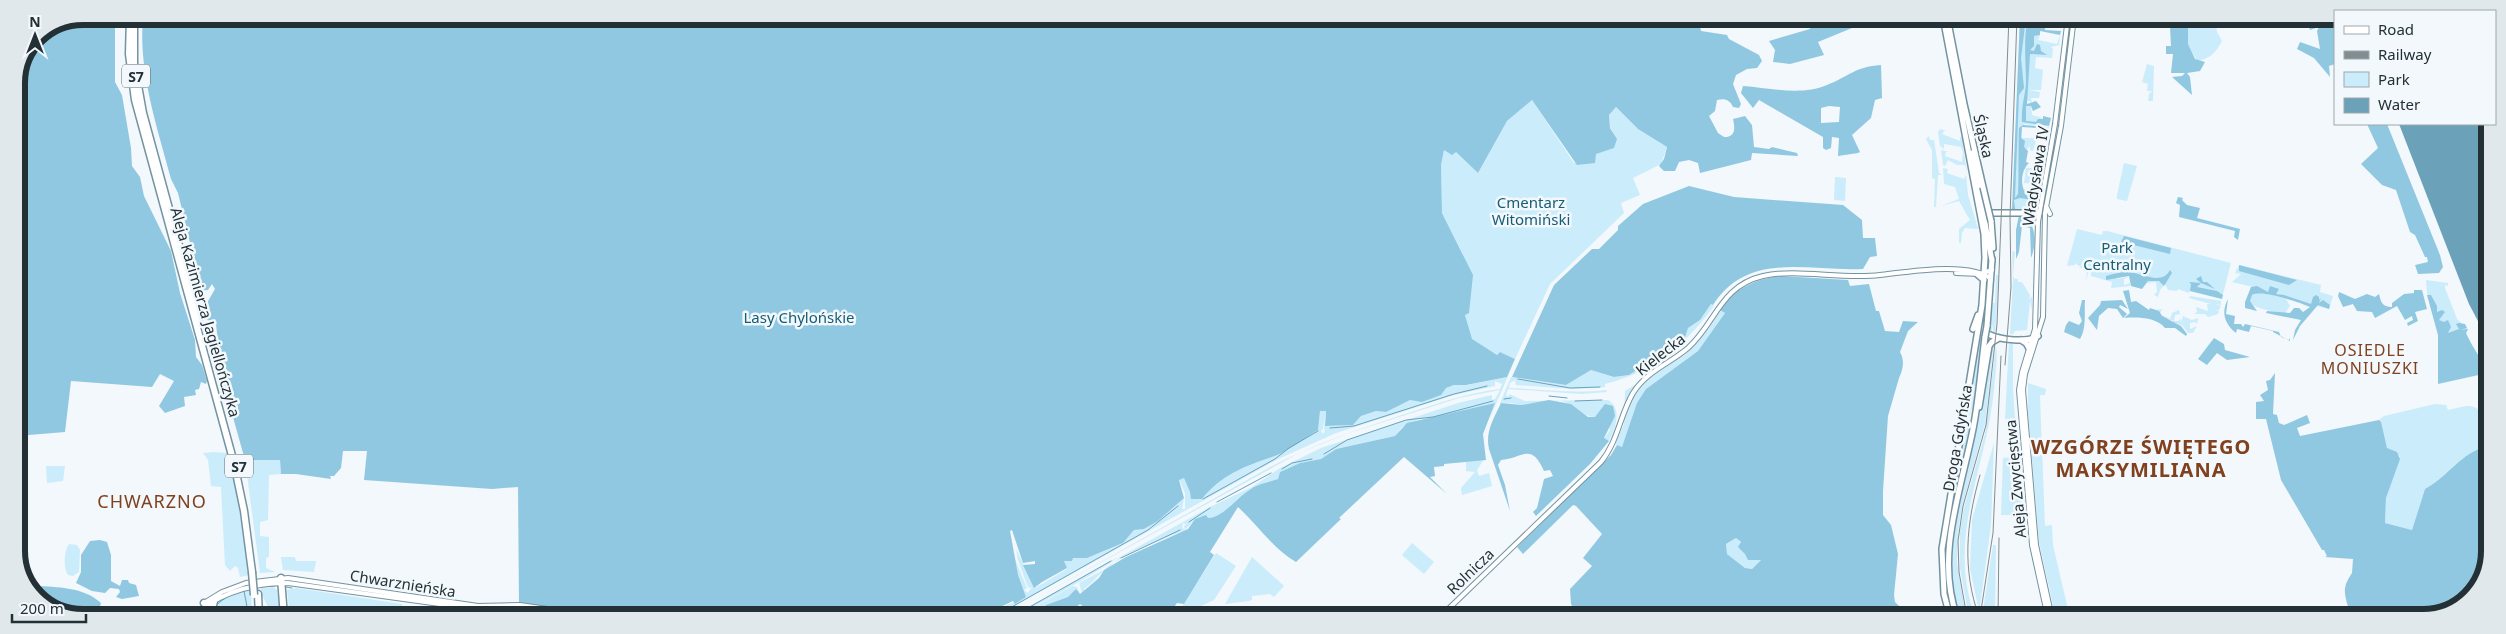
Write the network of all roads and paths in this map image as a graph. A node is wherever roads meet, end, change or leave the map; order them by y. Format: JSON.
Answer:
{"nodes":[{"id":1,"x":129,"y":25,"type":"edge"},
{"id":2,"x":134,"y":25,"type":"edge"},
{"id":3,"x":1945,"y":25,"type":"edge"},
{"id":4,"x":1949,"y":25,"type":"edge"},
{"id":5,"x":2067,"y":25,"type":"edge"},
{"id":6,"x":2073,"y":25,"type":"edge"},
{"id":7,"x":1966,"y":114,"type":"junction"},
{"id":8,"x":1981,"y":199,"type":"junction"},
{"id":9,"x":1994,"y":211,"type":"junction"},
{"id":10,"x":2045,"y":213,"type":"junction"},
{"id":11,"x":1982,"y":217,"type":"junction"},
{"id":12,"x":1992,"y":260,"type":"junction"},
{"id":13,"x":1929,"y":270,"type":"junction"},
{"id":14,"x":1992,"y":270,"type":"junction"},
{"id":15,"x":1985,"y":273,"type":"junction"},
{"id":16,"x":1977,"y":274,"type":"junction"},
{"id":17,"x":1992,"y":279,"type":"junction"},
{"id":18,"x":1984,"y":280,"type":"junction"},
{"id":19,"x":2036,"y":280,"type":"junction"},
{"id":20,"x":2043,"y":282,"type":"junction"},
{"id":21,"x":1982,"y":305,"type":"junction"},
{"id":22,"x":1981,"y":314,"type":"junction"},
{"id":23,"x":1985,"y":327,"type":"junction"},
{"id":24,"x":1973,"y":329,"type":"dead end"},
{"id":25,"x":1987,"y":336,"type":"junction"},
{"id":26,"x":1999,"y":338,"type":"junction"},
{"id":27,"x":2036,"y":338,"type":"junction"},
{"id":28,"x":2018,"y":339,"type":"junction"},
{"id":29,"x":205,"y":344,"type":"junction"},
{"id":30,"x":2030,"y":350,"type":"junction"},
{"id":31,"x":1975,"y":415,"type":"junction"},
{"id":32,"x":1517,"y":542,"type":"joint"},
{"id":33,"x":281,"y":580,"type":"junction"},
{"id":34,"x":1936,"y":582,"type":"dead end"},
{"id":35,"x":1944,"y":594,"type":"junction"},
{"id":36,"x":256,"y":595,"type":"junction"},
{"id":37,"x":214,"y":601,"type":"joint"},
{"id":38,"x":208,"y":606,"type":"junction"},
{"id":39,"x":211,"y":609,"type":"edge"},
{"id":40,"x":255,"y":609,"type":"edge"},
{"id":41,"x":258,"y":609,"type":"edge"},
{"id":42,"x":283,"y":609,"type":"edge"},
{"id":43,"x":476,"y":609,"type":"edge"},
{"id":44,"x":545,"y":609,"type":"edge"},
{"id":45,"x":1448,"y":609,"type":"edge"},
{"id":46,"x":1948,"y":609,"type":"edge"},
{"id":47,"x":1955,"y":609,"type":"edge"},
{"id":48,"x":2048,"y":609,"type":"edge"},
{"id":49,"x":2048,"y":609,"type":"edge"}],
"edges":[{"from":1,"to":29,"type":"highway","name":"Aleja Kazimierza Jagiellończyka","number":"S7"},
{"from":2,"to":29,"type":"highway","name":"Aleja Kazimierza Jagiellończyka","number":"S7"},
{"from":3,"to":11,"type":"main road","name":"Śląska"},
{"from":4,"to":7,"type":"main road","name":"Śląska"},
{"from":5,"to":10,"type":"main road","name":"Władysława IV"},
{"from":6,"to":10,"type":"main road","name":"Władysława IV"},
{"from":7,"to":8,"type":"main road"},
{"from":7,"to":12,"type":"main road","name":"Śląska","bridge":true},
{"from":8,"to":9,"type":"main road"},
{"from":8,"to":11,"type":"main road"},
{"from":9,"to":10,"type":"main road"},
{"from":9,"to":11,"type":"main road"},
{"from":10,"to":19,"type":"main road","name":"Władysława IV"},
{"from":10,"to":20,"type":"main road","name":"Władysława IV"},
{"from":11,"to":12,"type":"main road"},
{"from":11,"to":15,"type":"main road","name":"Droga Gdyńska"},
{"from":12,"to":14,"type":"main road","name":"Droga Gdyńska"},
{"from":13,"to":15,"type":"main road","name":"Kielecka"},
{"from":13,"to":16,"type":"main road","name":"Kielecka"},
{"from":13,"to":32,"type":"main road","name":"Kielecka"},
{"from":14,"to":15,"type":"main road","name":"Kielecka"},
{"from":14,"to":17,"type":"main road","name":"Droga Gdyńska"},
{"from":15,"to":16,"type":"main road","name":"Kielecka"},
{"from":15,"to":17,"type":"main road"},
{"from":15,"to":18,"type":"main road","name":"Droga Gdyńska"},
{"from":16,"to":18,"type":"main road"},
{"from":17,"to":23,"type":"main road","name":"Droga Gdyńska"},
{"from":18,"to":21,"type":"main road","name":"Droga Gdyńska"},
{"from":19,"to":20,"type":"main road"},
{"from":19,"to":27,"type":"main road","name":"Władysława IV"},
{"from":20,"to":27,"type":"main road","name":"Władysława IV"},
{"from":21,"to":22,"type":"main road","name":"Droga Gdyńska"},
{"from":21,"to":24,"type":"main road"},
{"from":22,"to":23,"type":"main road"},
{"from":22,"to":35,"type":"main road","name":"Droga Gdyńska"},
{"from":23,"to":25,"type":"main road","name":"Droga Gdyńska","bridge":true},
{"from":25,"to":26,"type":"main road"},
{"from":25,"to":31,"type":"main road","name":"Droga Gdyńska"},
{"from":26,"to":28,"type":"main road"},
{"from":26,"to":31,"type":"main road"},
{"from":27,"to":28,"type":"main road"},
{"from":27,"to":30,"type":"main road","name":"Aleja Zwycięstwa"},
{"from":27,"to":48,"type":"main road","name":"Aleja Zwycięstwa"},
{"from":28,"to":30,"type":"main road"},
{"from":29,"to":36,"type":"highway","name":"Aleja Kazimierza Jagiellończyka","number":"S7"},
{"from":30,"to":49,"type":"main road","name":"Aleja Zwycięstwa"},
{"from":31,"to":47,"type":"main road","name":"Droga Gdyńska"},
{"from":32,"to":45,"type":"main road","name":"Rolnicza"},
{"from":33,"to":37,"type":"main road","name":"Chwarznieńska"},
{"from":33,"to":38,"type":"main road","name":"Chwarznieńska"},
{"from":33,"to":42,"type":"highway"},
{"from":33,"to":43,"type":"main road","name":"Chwarznieńska"},
{"from":33,"to":44,"type":"main road","name":"Chwarznieńska"},
{"from":34,"to":35,"type":"main road"},
{"from":35,"to":46,"type":"main road","name":"Droga Gdyńska"},
{"from":36,"to":40,"type":"highway","name":"Aleja Kazimierza Jagiellończyka","number":"S7"},
{"from":36,"to":41,"type":"highway","name":"Aleja Kazimierza Jagiellończyka","number":"S7"},
{"from":37,"to":38,"type":"highway"},
{"from":38,"to":39,"type":"highway"}]}
